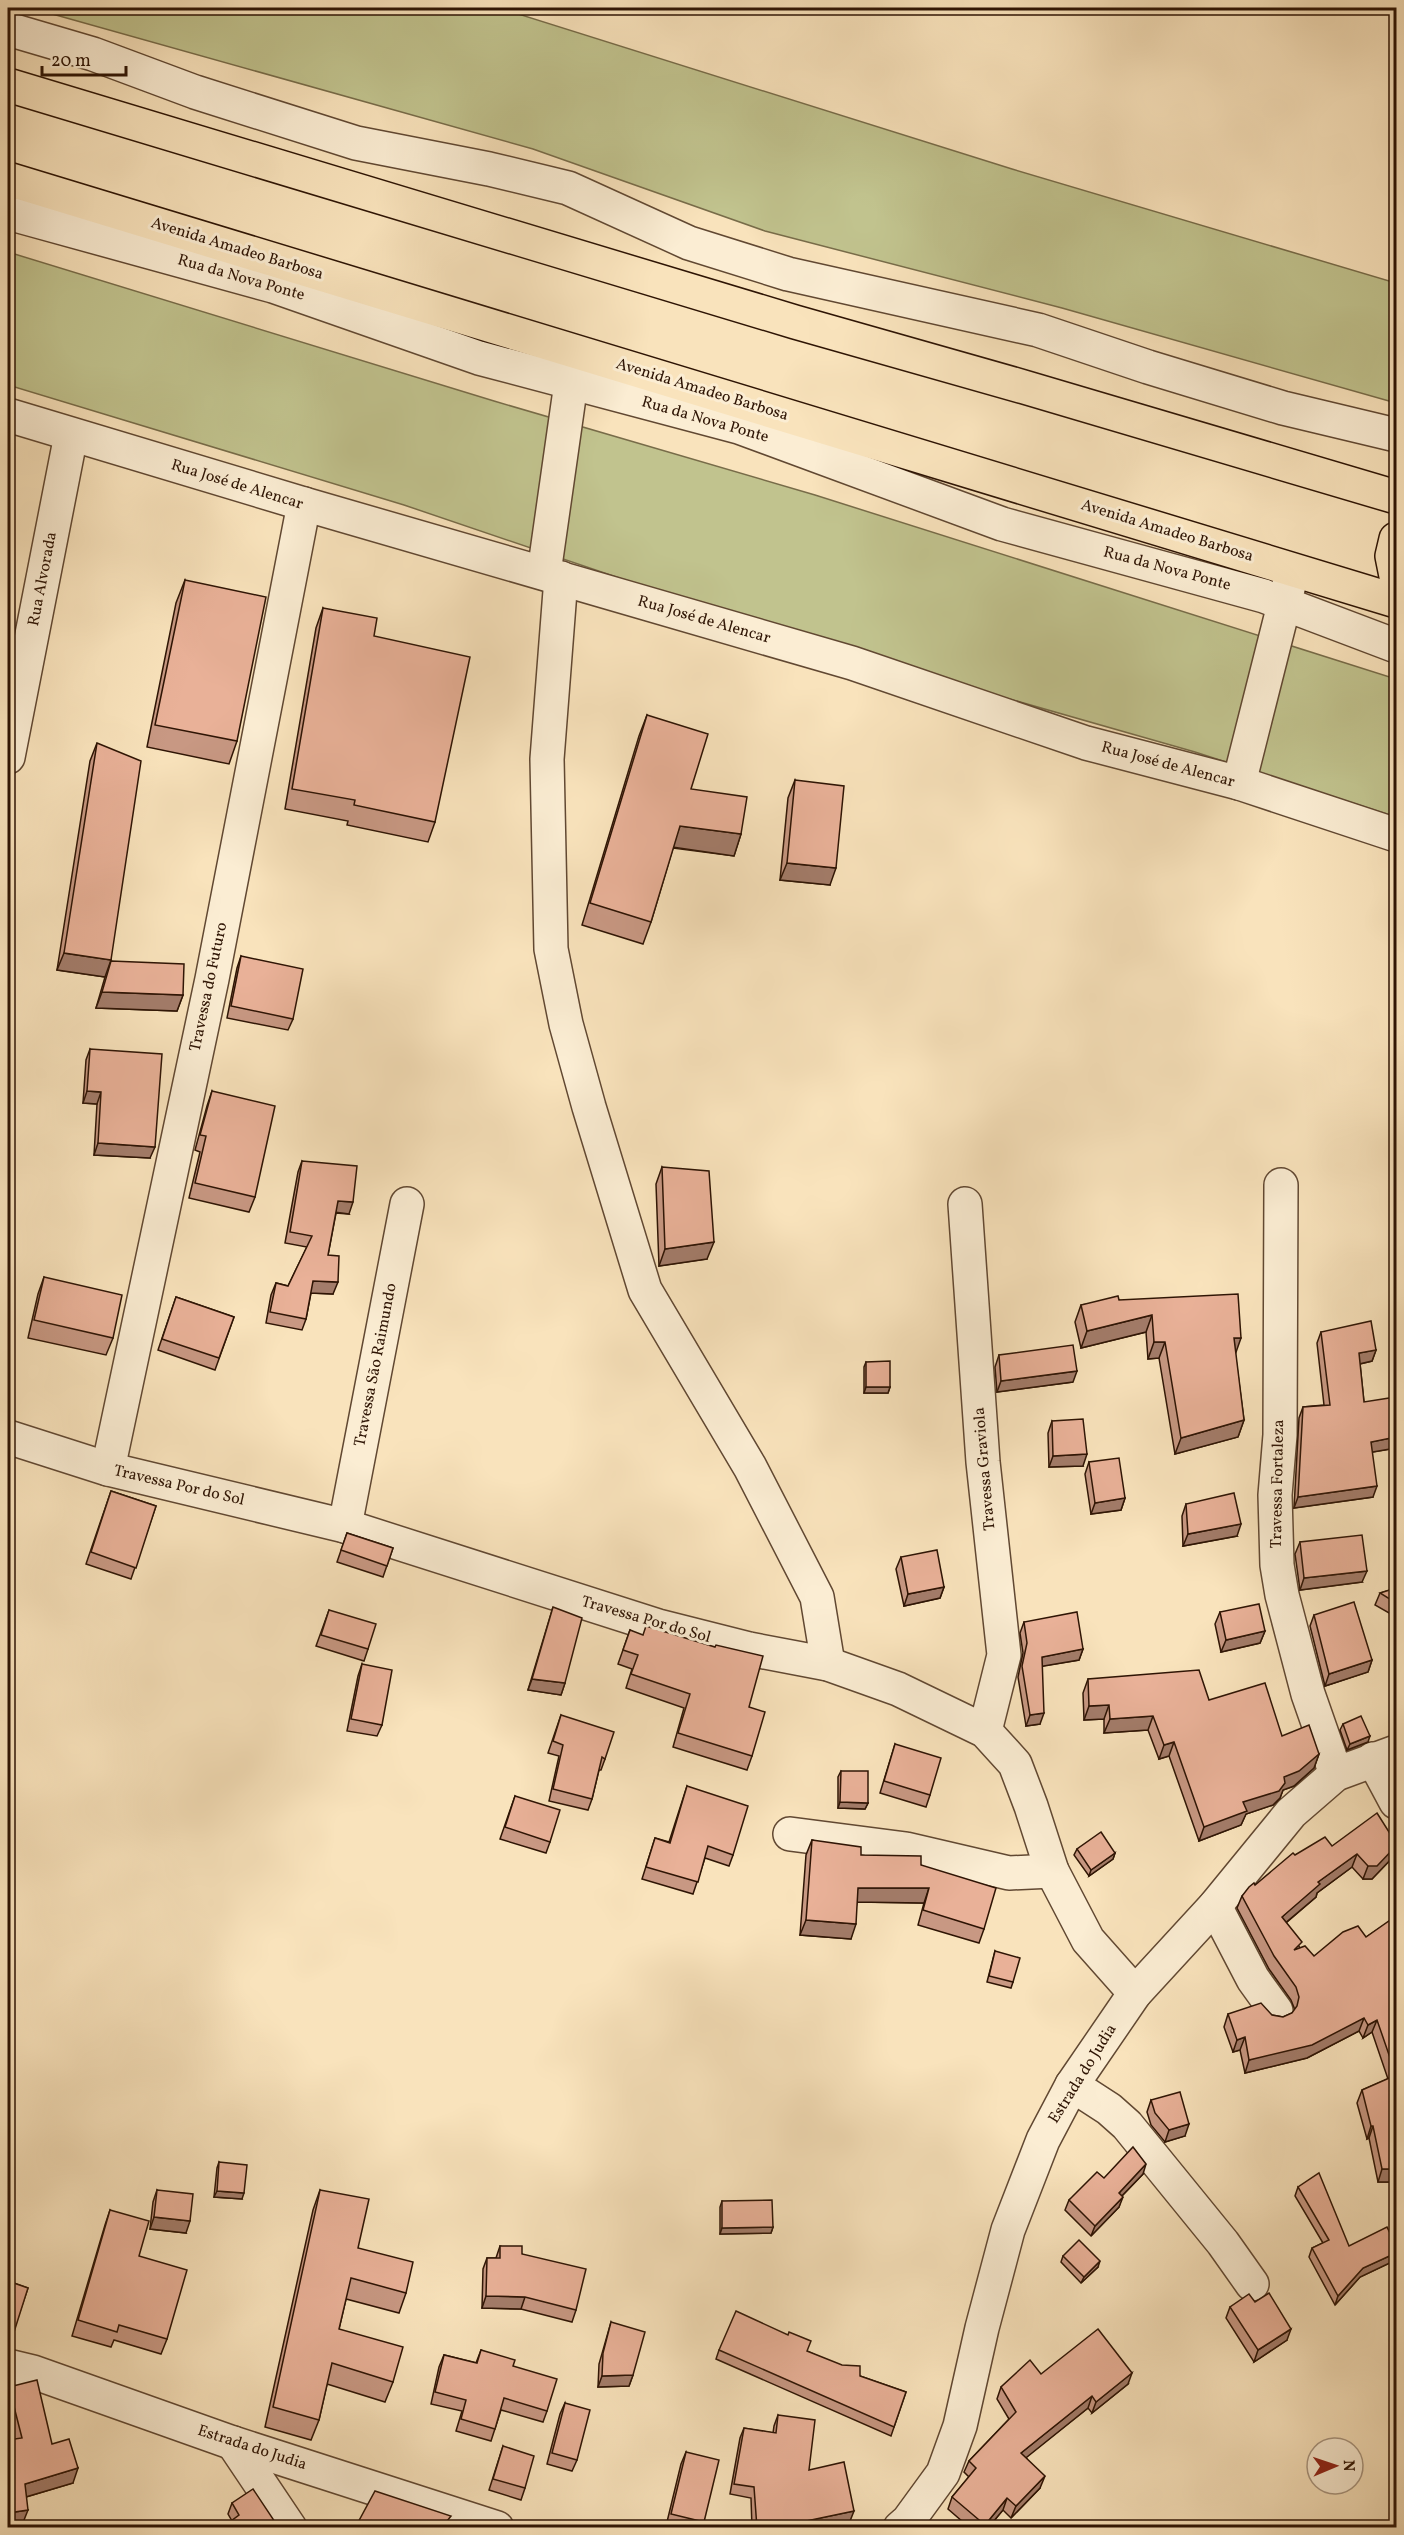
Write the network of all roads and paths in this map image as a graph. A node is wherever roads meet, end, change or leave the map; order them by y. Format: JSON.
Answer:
{"nodes":[{"id":1,"x":8,"y":29,"type":"edge"},
{"id":2,"x":8,"y":85,"type":"edge"},
{"id":3,"x":9,"y":181,"type":"edge"},
{"id":4,"x":8,"y":213,"type":"edge"},
{"id":5,"x":575,"y":351,"type":"junction"},
{"id":6,"x":571,"y":384,"type":"junction"},
{"id":7,"x":8,"y":415,"type":"edge"},
{"id":8,"x":72,"y":435,"type":"junction"},
{"id":9,"x":1396,"y":435,"type":"edge"},
{"id":10,"x":1396,"y":497,"type":"edge"},
{"id":11,"x":304,"y":504,"type":"junction"},
{"id":12,"x":1396,"y":539,"type":"edge"},
{"id":13,"x":1292,"y":569,"type":"junction"},
{"id":14,"x":553,"y":575,"type":"junction"},
{"id":15,"x":1396,"y":576,"type":"edge"},
{"id":16,"x":1396,"y":601,"type":"edge"},
{"id":17,"x":1285,"y":604,"type":"junction"},
{"id":18,"x":1396,"y":646,"type":"edge"},
{"id":19,"x":8,"y":757,"type":"edge"},
{"id":20,"x":1239,"y":783,"type":"junction"},
{"id":21,"x":1396,"y":835,"type":"edge"},
{"id":22,"x":1281,"y":1185,"type":"dead end"},
{"id":23,"x":406,"y":1204,"type":"dead end"},
{"id":24,"x":965,"y":1204,"type":"dead end"},
{"id":25,"x":8,"y":1437,"type":"edge"},
{"id":26,"x":108,"y":1469,"type":"junction"},
{"id":27,"x":345,"y":1526,"type":"junction"},
{"id":28,"x":828,"y":1664,"type":"junction"},
{"id":29,"x":985,"y":1731,"type":"junction"},
{"id":30,"x":1385,"y":1756,"type":"edge"},
{"id":31,"x":1336,"y":1774,"type":"junction"},
{"id":32,"x":1396,"y":1802,"type":"edge"},
{"id":33,"x":790,"y":1834,"type":"dead end"},
{"id":34,"x":1052,"y":1872,"type":"junction"},
{"id":35,"x":1215,"y":1906,"type":"junction"},
{"id":36,"x":1135,"y":1993,"type":"junction"},
{"id":37,"x":1276,"y":2011,"type":"dead end"},
{"id":38,"x":1072,"y":2085,"type":"junction"},
{"id":39,"x":1252,"y":2284,"type":"dead end"},
{"id":40,"x":8,"y":2366,"type":"edge"},
{"id":41,"x":233,"y":2443,"type":"junction"},
{"id":42,"x":290,"y":2528,"type":"edge"},
{"id":43,"x":497,"y":2528,"type":"edge"},
{"id":44,"x":900,"y":2528,"type":"edge"}],
"edges":[{"from":1,"to":9,"type":"street"},
{"from":2,"to":10,"type":"main road"},
{"from":3,"to":5,"type":"main road","name":"Avenida Amadeo Barbosa"},
{"from":4,"to":6,"type":"street","name":"Rua da Nova Ponte"},
{"from":5,"to":6,"type":"street"},
{"from":5,"to":13,"type":"main road","name":"Avenida Amadeo Barbosa"},
{"from":6,"to":14,"type":"street"},
{"from":6,"to":17,"type":"street","name":"Rua da Nova Ponte"},
{"from":7,"to":8,"type":"street","name":"Rua José de Alencar"},
{"from":8,"to":11,"type":"street","name":"Rua José de Alencar"},
{"from":8,"to":19,"type":"street","name":"Rua Alvorada"},
{"from":11,"to":14,"type":"street","name":"Rua José de Alencar"},
{"from":11,"to":26,"type":"street","name":"Travessa do Futuro"},
{"from":12,"to":15,"type":"main road"},
{"from":13,"to":16,"type":"main road","name":"Avenida Amadeo Barbosa"},
{"from":13,"to":17,"type":"street"},
{"from":14,"to":20,"type":"street","name":"Rua José de Alencar"},
{"from":14,"to":28,"type":"street"},
{"from":17,"to":18,"type":"street","name":"Rua da Nova Ponte"},
{"from":17,"to":20,"type":"street"},
{"from":20,"to":21,"type":"street","name":"Rua José de Alencar"},
{"from":22,"to":31,"type":"street","name":"Travessa Fortaleza"},
{"from":23,"to":27,"type":"street","name":"Travessa São Raimundo"},
{"from":24,"to":29,"type":"street","name":"Travessa Graviola"},
{"from":25,"to":26,"type":"street","name":"Travessa Por do Sol"},
{"from":26,"to":27,"type":"street","name":"Travessa Por do Sol"},
{"from":27,"to":28,"type":"street","name":"Travessa Por do Sol"},
{"from":28,"to":29,"type":"street","name":"Travessa Por do Sol"},
{"from":29,"to":34,"type":"street","name":"Travessa Por do Sol"},
{"from":30,"to":31,"type":"street","name":"Estrada do Judia"},
{"from":30,"to":32,"type":"street"},
{"from":31,"to":35,"type":"street","name":"Estrada do Judia"},
{"from":33,"to":34,"type":"street"},
{"from":34,"to":36,"type":"street","name":"Travessa Por do Sol"},
{"from":35,"to":36,"type":"street","name":"Estrada do Judia"},
{"from":35,"to":37,"type":"street"},
{"from":36,"to":38,"type":"street","name":"Estrada do Judia"},
{"from":38,"to":39,"type":"street"},
{"from":38,"to":44,"type":"street","name":"Estrada do Judia"},
{"from":40,"to":41,"type":"street","name":"Estrada do Judia"},
{"from":41,"to":42,"type":"street"},
{"from":41,"to":43,"type":"street","name":"Estrada do Judia"}]}
